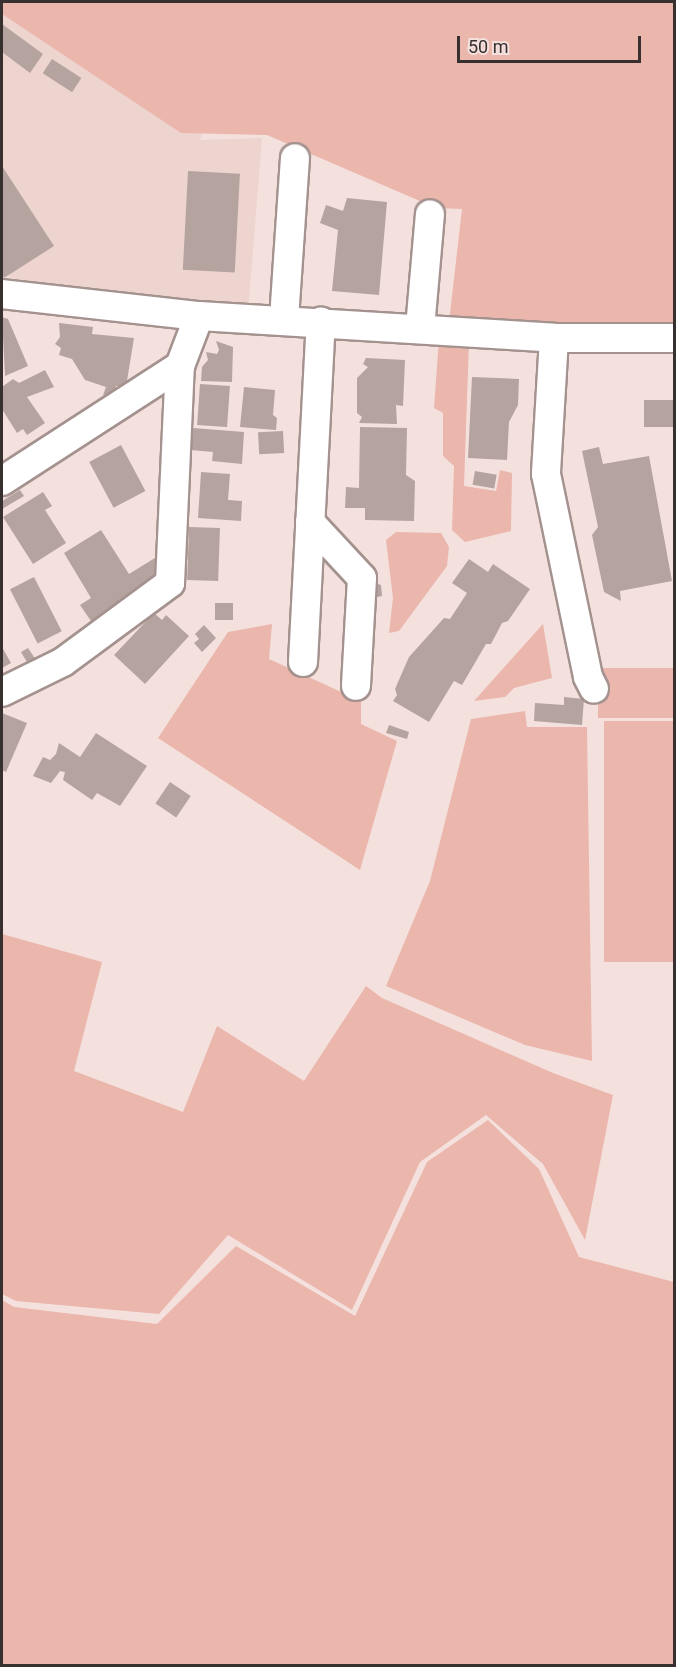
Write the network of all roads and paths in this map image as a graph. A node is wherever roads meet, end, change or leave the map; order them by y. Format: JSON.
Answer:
{"nodes":[{"id":1,"x":295,"y":158,"type":"dead end"},
{"id":2,"x":430,"y":214,"type":"dead end"},
{"id":3,"x":2,"y":294,"type":"edge"},
{"id":4,"x":199,"y":316,"type":"junction"},
{"id":5,"x":284,"y":319,"type":"junction"},
{"id":6,"x":321,"y":321,"type":"junction"},
{"id":7,"x":420,"y":328,"type":"junction"},
{"id":8,"x":554,"y":338,"type":"junction"},
{"id":9,"x":675,"y":338,"type":"edge"},
{"id":10,"x":180,"y":366,"type":"junction"},
{"id":11,"x":2,"y":481,"type":"edge"},
{"id":12,"x":310,"y":522,"type":"junction"},
{"id":13,"x":303,"y":662,"type":"dead end"},
{"id":14,"x":356,"y":686,"type":"dead end"},
{"id":15,"x":594,"y":689,"type":"dead end"},
{"id":16,"x":2,"y":692,"type":"edge"}],
"edges":[{"from":1,"to":5,"type":"street"},
{"from":2,"to":7,"type":"street"},
{"from":3,"to":4,"type":"street"},
{"from":4,"to":5,"type":"street"},
{"from":4,"to":10,"type":"street"},
{"from":5,"to":6,"type":"street"},
{"from":6,"to":7,"type":"street"},
{"from":6,"to":12,"type":"street"},
{"from":7,"to":8,"type":"street"},
{"from":8,"to":9,"type":"street"},
{"from":8,"to":15,"type":"street"},
{"from":10,"to":11,"type":"street"},
{"from":10,"to":16,"type":"street"},
{"from":12,"to":13,"type":"street"},
{"from":12,"to":14,"type":"street"}]}
